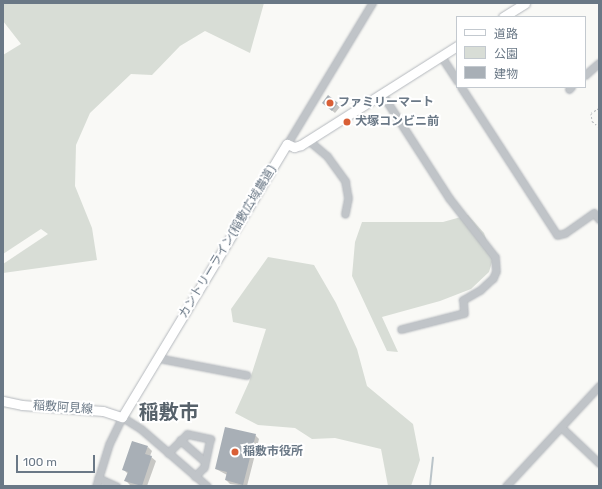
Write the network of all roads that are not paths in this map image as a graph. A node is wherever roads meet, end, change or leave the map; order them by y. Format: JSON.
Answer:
{"nodes":[{"id":1,"x":372,"y":3,"type":"edge"},
{"id":2,"x":525,"y":3,"type":"edge"},
{"id":3,"x":505,"y":16,"type":"edge"},
{"id":4,"x":456,"y":47,"type":"edge"},
{"id":5,"x":441,"y":56,"type":"junction"},
{"id":6,"x":599,"y":63,"type":"edge"},
{"id":7,"x":586,"y":74,"type":"edge"},
{"id":8,"x":456,"y":78,"type":"edge"},
{"id":9,"x":462,"y":88,"type":"edge"},
{"id":10,"x":382,"y":94,"type":"junction"},
{"id":11,"x":308,"y":140,"type":"junction"},
{"id":12,"x":287,"y":144,"type":"junction"},
{"id":13,"x":345,"y":214,"type":"dead end"},
{"id":14,"x":599,"y":219,"type":"edge"},
{"id":15,"x":401,"y":329,"type":"dead end"},
{"id":16,"x":158,"y":358,"type":"junction"},
{"id":17,"x":246,"y":375,"type":"dead end"},
{"id":18,"x":599,"y":386,"type":"edge"},
{"id":19,"x":3,"y":400,"type":"edge"},
{"id":20,"x":122,"y":417,"type":"junction"},
{"id":21,"x":561,"y":427,"type":"junction"},
{"id":22,"x":180,"y":440,"type":"junction"},
{"id":23,"x":168,"y":453,"type":"junction"},
{"id":24,"x":205,"y":462,"type":"junction"},
{"id":25,"x":599,"y":463,"type":"edge"},
{"id":26,"x":195,"y":476,"type":"junction"},
{"id":27,"x":98,"y":478,"type":"junction"},
{"id":28,"x":96,"y":486,"type":"edge"},
{"id":29,"x":116,"y":486,"type":"edge"},
{"id":30,"x":207,"y":486,"type":"edge"},
{"id":31,"x":506,"y":486,"type":"edge"}],
"edges":[{"from":1,"to":12,"type":"street","name":"カントリーライン(稲敷広域農道)"},
{"from":2,"to":3,"type":"main road"},
{"from":4,"to":5,"type":"main road"},
{"from":5,"to":8,"type":"street"},
{"from":5,"to":10,"type":"main road"},
{"from":6,"to":7,"type":"street"},
{"from":9,"to":14,"type":"street"},
{"from":10,"to":11,"type":"main road"},
{"from":10,"to":15,"type":"street"},
{"from":11,"to":12,"type":"main road"},
{"from":11,"to":13,"type":"street"},
{"from":12,"to":16,"type":"main road","name":"カントリーライン(稲敷広域農道)"},
{"from":16,"to":17,"type":"street"},
{"from":16,"to":20,"type":"main road","name":"カントリーライン(稲敷広域農道)"},
{"from":18,"to":21,"type":"street"},
{"from":19,"to":20,"type":"main road","name":"稲敷阿見線"},
{"from":20,"to":23,"type":"street"},
{"from":20,"to":27,"type":"street","name":"カントリーライン(稲敷広域農道)"},
{"from":21,"to":25,"type":"street"},
{"from":21,"to":31,"type":"street"},
{"from":22,"to":23,"type":"street"},
{"from":22,"to":24,"type":"street"},
{"from":22,"to":24,"type":"street"},
{"from":23,"to":26,"type":"street"},
{"from":24,"to":26,"type":"street"},
{"from":26,"to":30,"type":"street"},
{"from":27,"to":28,"type":"street","name":"カントリーライン(稲敷広域農道)"},
{"from":27,"to":29,"type":"street"}]}
